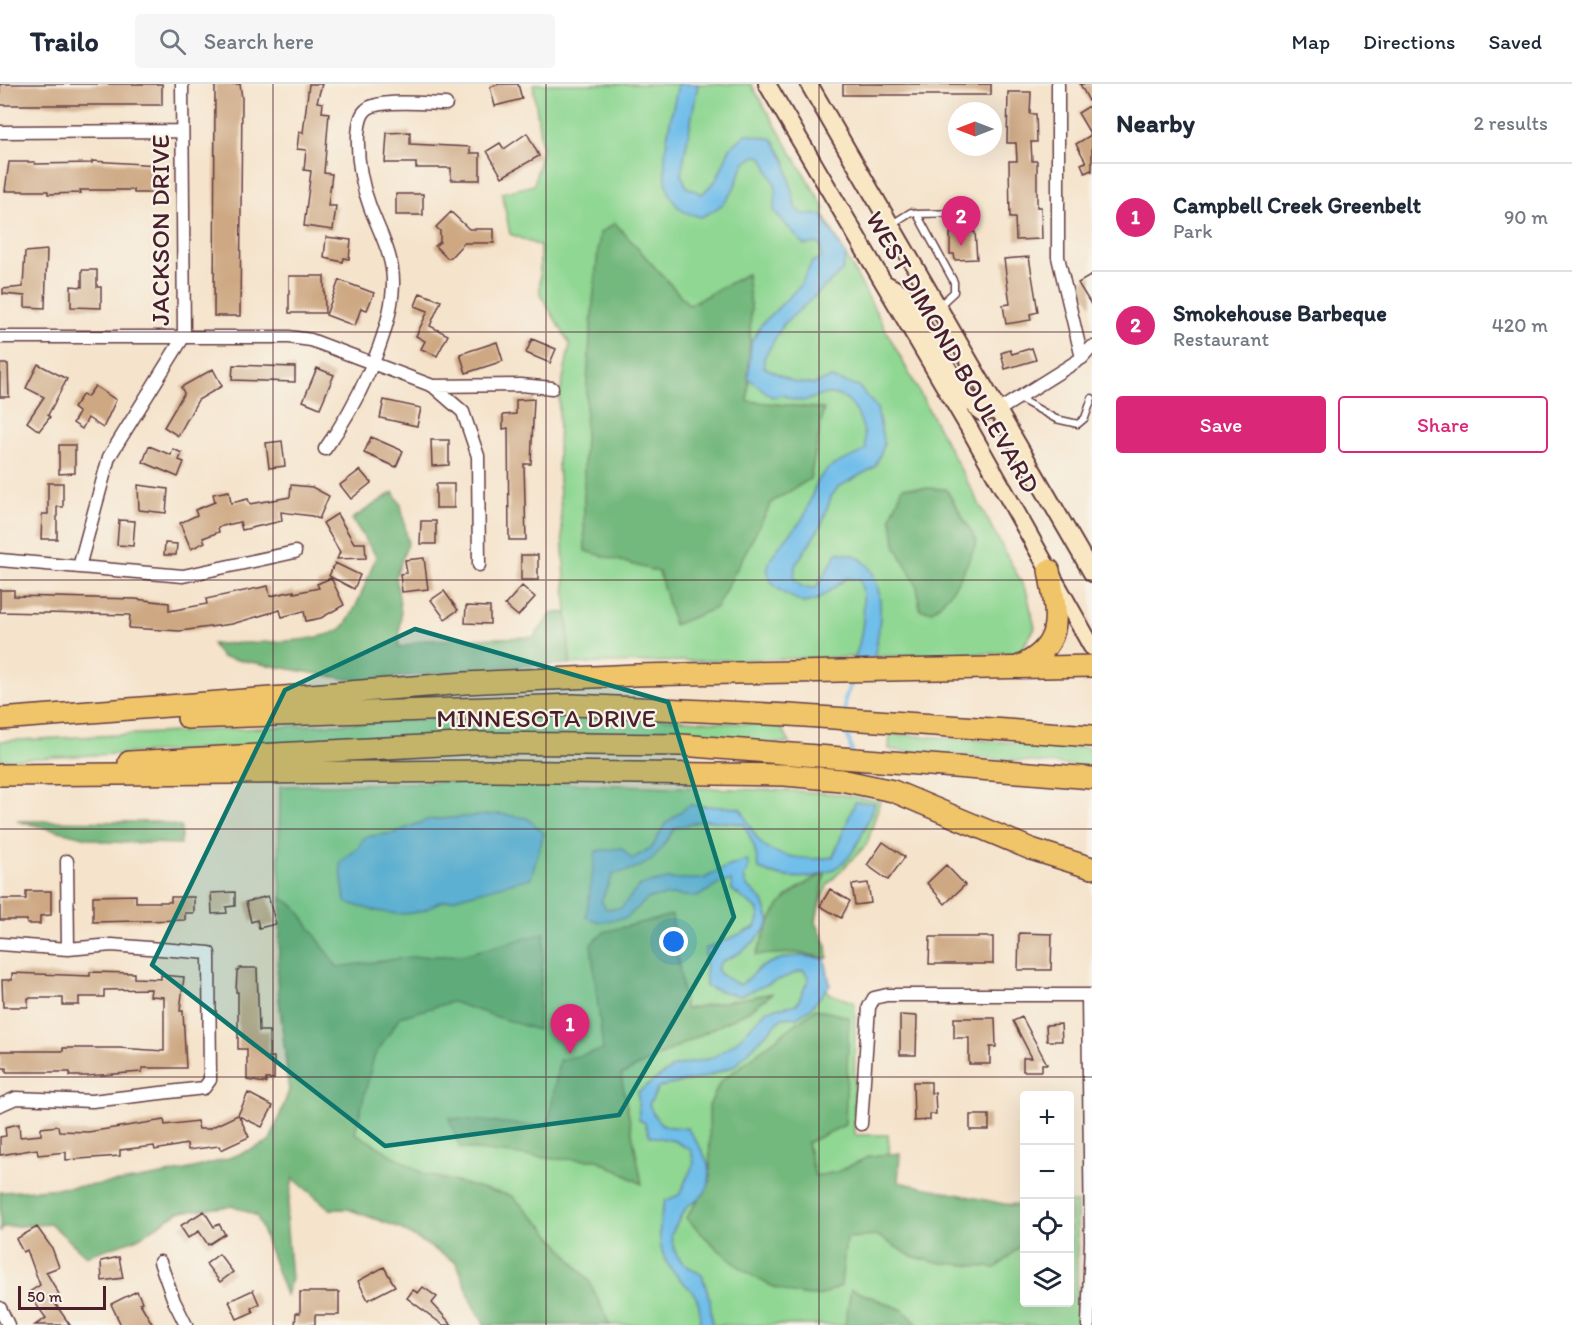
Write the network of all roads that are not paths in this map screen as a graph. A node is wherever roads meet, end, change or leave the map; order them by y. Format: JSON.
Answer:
{"nodes":[{"id":1,"x":182,"y":84,"type":"edge"},
{"id":2,"x":768,"y":84,"type":"edge"},
{"id":3,"x":809,"y":84,"type":"edge"},
{"id":4,"x":1058,"y":84,"type":"edge"},
{"id":5,"x":446,"y":104,"type":"dead end"},
{"id":6,"x":182,"y":131,"type":"junction"},
{"id":7,"x":0,"y":132,"type":"edge"},
{"id":8,"x":917,"y":213,"type":"junction"},
{"id":9,"x":964,"y":213,"type":"dead end"},
{"id":10,"x":891,"y":225,"type":"junction"},
{"id":11,"x":884,"y":283,"type":"junction"},
{"id":12,"x":939,"y":306,"type":"junction"},
{"id":13,"x":184,"y":336,"type":"junction"},
{"id":14,"x":0,"y":337,"type":"edge"},
{"id":15,"x":1092,"y":347,"type":"edge"},
{"id":16,"x":1082,"y":358,"type":"junction"},
{"id":17,"x":372,"y":362,"type":"junction"},
{"id":18,"x":433,"y":386,"type":"junction"},
{"id":19,"x":552,"y":388,"type":"dead end"},
{"id":20,"x":1092,"y":398,"type":"edge"},
{"id":21,"x":1020,"y":399,"type":"junction"},
{"id":22,"x":999,"y":410,"type":"junction"},
{"id":23,"x":325,"y":448,"type":"dead end"},
{"id":24,"x":295,"y":552,"type":"dead end"},
{"id":25,"x":0,"y":560,"type":"edge"},
{"id":26,"x":479,"y":566,"type":"dead end"},
{"id":27,"x":79,"y":567,"type":"junction"},
{"id":28,"x":1049,"y":570,"type":"junction"},
{"id":29,"x":1092,"y":573,"type":"edge"},
{"id":30,"x":1092,"y":647,"type":"edge"},
{"id":31,"x":1092,"y":666,"type":"edge"},
{"id":32,"x":1017,"y":667,"type":"junction"},
{"id":33,"x":0,"y":719,"type":"edge"},
{"id":34,"x":0,"y":724,"type":"edge"},
{"id":35,"x":1092,"y":736,"type":"edge"},
{"id":36,"x":0,"y":773,"type":"edge"},
{"id":37,"x":1092,"y":778,"type":"edge"},
{"id":38,"x":67,"y":861,"type":"dead end"},
{"id":39,"x":1092,"y":868,"type":"edge"},
{"id":40,"x":0,"y":944,"type":"edge"},
{"id":41,"x":68,"y":949,"type":"junction"},
{"id":42,"x":1090,"y":995,"type":"edge"},
{"id":43,"x":0,"y":1105,"type":"edge"},
{"id":44,"x":861,"y":1124,"type":"dead end"},
{"id":45,"x":160,"y":1262,"type":"dead end"},
{"id":46,"x":0,"y":1308,"type":"edge"},
{"id":47,"x":8,"y":1325,"type":"edge"},
{"id":48,"x":186,"y":1325,"type":"edge"},
{"id":49,"x":1088,"y":1325,"type":"edge"}],
"edges":[{"from":1,"to":6,"type":"street","name":"JACKSON DRIVE"},
{"from":2,"to":11,"type":"main road","name":"WEST DIMOND BOULEVARD"},
{"from":3,"to":10,"type":"main road","name":"WEST DIMOND BOULEVARD"},
{"from":4,"to":16,"type":"street"},
{"from":5,"to":17,"type":"street"},
{"from":6,"to":7,"type":"street"},
{"from":6,"to":13,"type":"street","name":"JACKSON DRIVE"},
{"from":8,"to":9,"type":"lane"},
{"from":8,"to":10,"type":"lane"},
{"from":8,"to":12,"type":"lane"},
{"from":10,"to":12,"type":"main road","name":"WEST DIMOND BOULEVARD"},
{"from":11,"to":22,"type":"main road"},
{"from":11,"to":28,"type":"main road","name":"WEST DIMOND BOULEVARD"},
{"from":12,"to":22,"type":"main road","name":"WEST DIMOND BOULEVARD"},
{"from":13,"to":14,"type":"street"},
{"from":13,"to":17,"type":"street"},
{"from":13,"to":27,"type":"street","name":"JACKSON DRIVE"},
{"from":15,"to":16,"type":"street"},
{"from":16,"to":21,"type":"street"},
{"from":17,"to":18,"type":"street"},
{"from":17,"to":23,"type":"street"},
{"from":18,"to":19,"type":"street"},
{"from":18,"to":26,"type":"street"},
{"from":20,"to":21,"type":"lane"},
{"from":21,"to":22,"type":"street"},
{"from":22,"to":29,"type":"main road","name":"WEST DIMOND BOULEVARD"},
{"from":24,"to":27,"type":"street"},
{"from":25,"to":27,"type":"street"},
{"from":28,"to":30,"type":"main road","name":"WEST DIMOND BOULEVARD"},
{"from":28,"to":32,"type":"highway"},
{"from":31,"to":32,"type":"highway"},
{"from":32,"to":33,"type":"highway"},
{"from":34,"to":35,"type":"highway","name":"MINNESOTA DRIVE"},
{"from":36,"to":37,"type":"highway","name":"MINNESOTA DRIVE"},
{"from":36,"to":39,"type":"highway"},
{"from":38,"to":41,"type":"street"},
{"from":40,"to":41,"type":"street"},
{"from":41,"to":43,"type":"street"},
{"from":42,"to":44,"type":"street"},
{"from":42,"to":49,"type":"street"},
{"from":45,"to":48,"type":"street"},
{"from":46,"to":47,"type":"street"}]}
